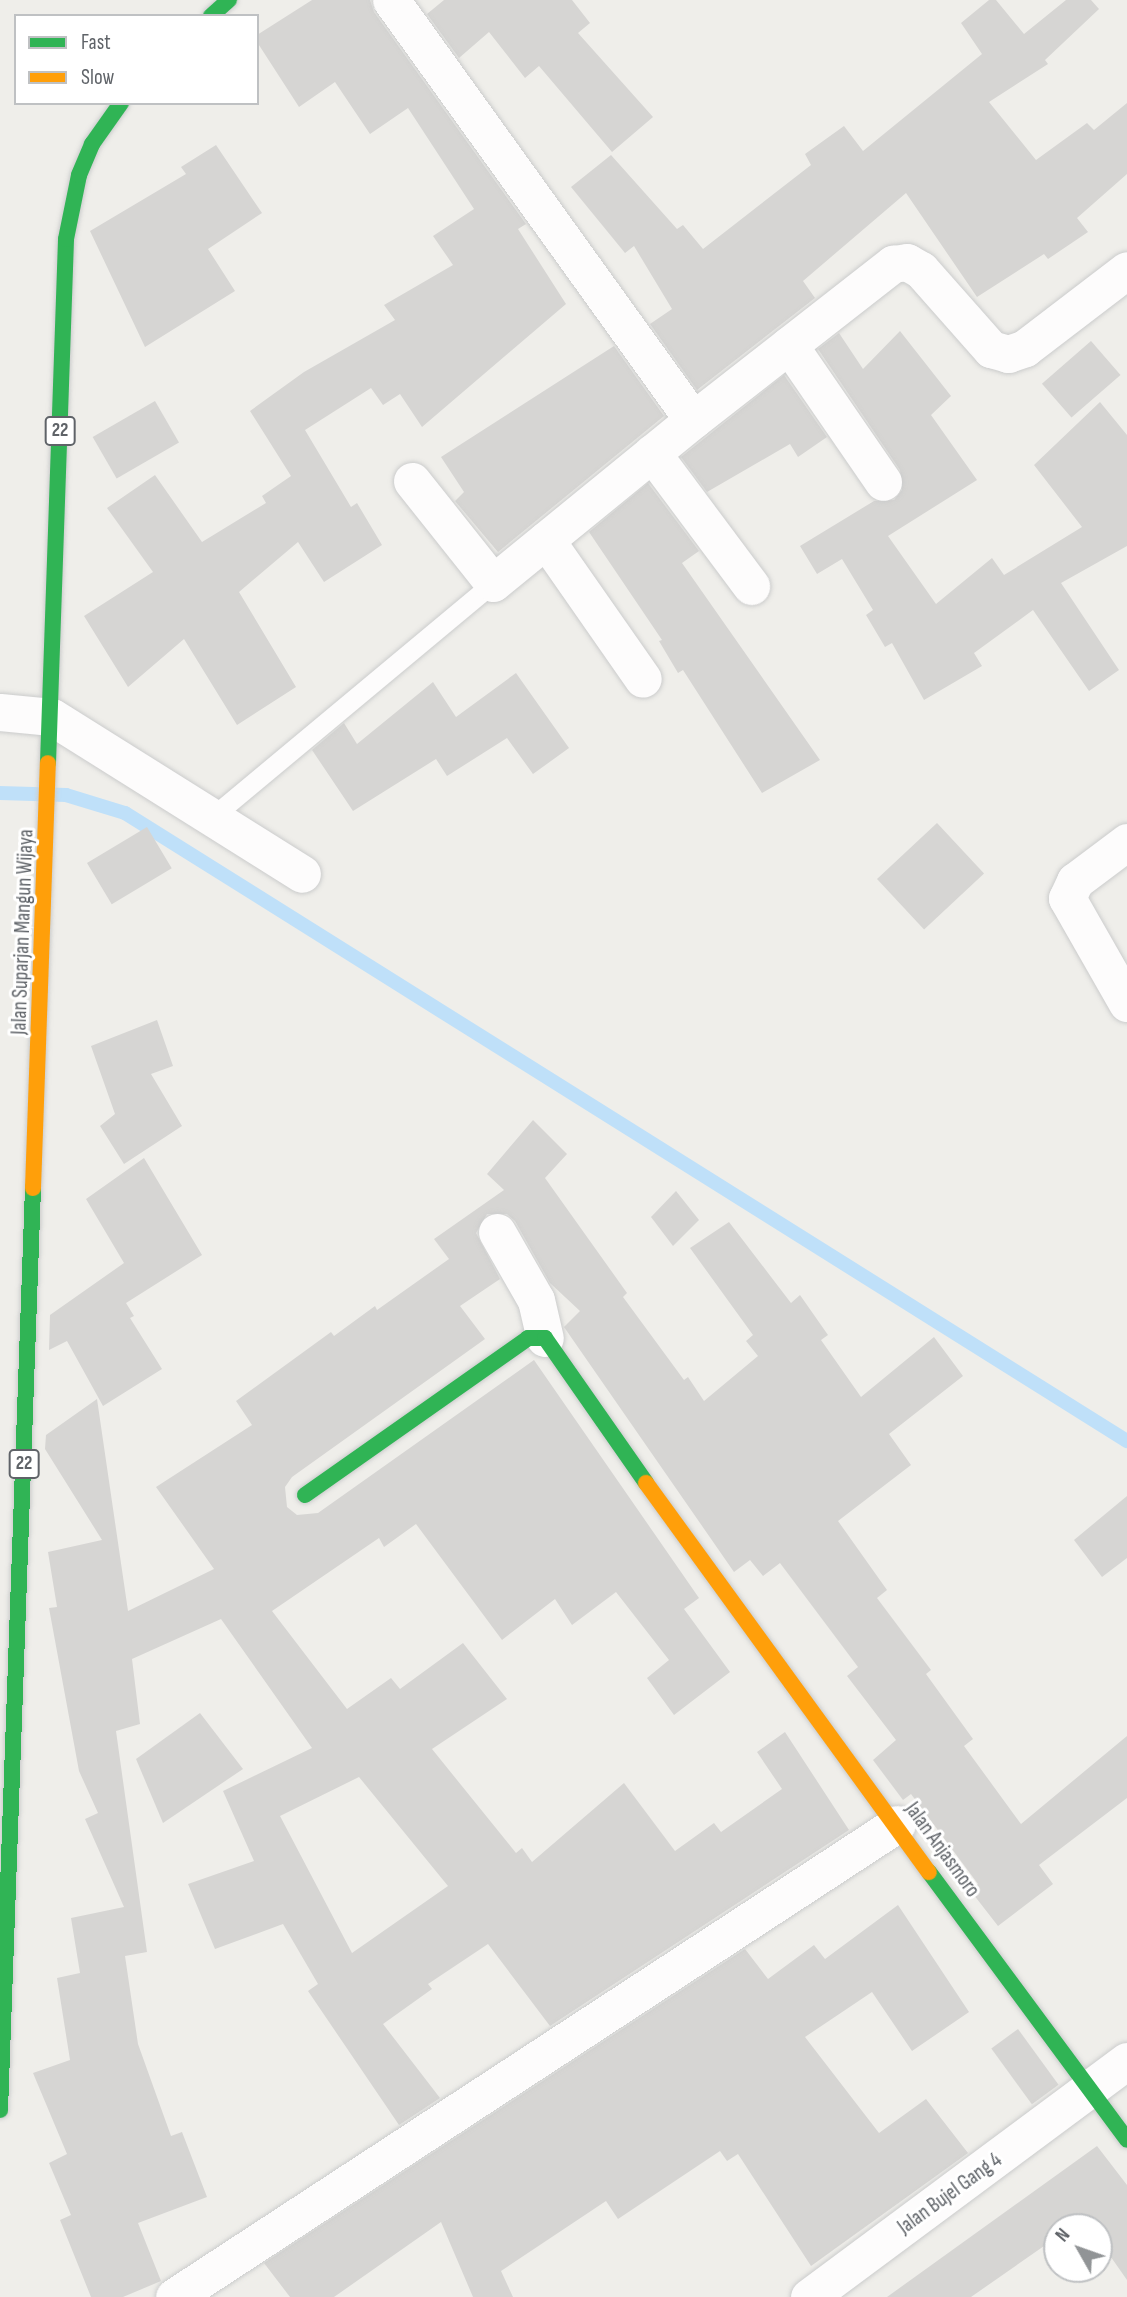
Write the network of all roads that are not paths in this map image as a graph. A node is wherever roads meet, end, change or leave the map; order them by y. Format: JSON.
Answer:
{"nodes":[{"id":1,"x":229,"y":0,"type":"edge"},
{"id":2,"x":391,"y":0,"type":"edge"},
{"id":3,"x":213,"y":14,"type":"edge"},
{"id":4,"x":120,"y":105,"type":"edge"},
{"id":5,"x":1127,"y":270,"type":"edge"},
{"id":6,"x":789,"y":345,"type":"junction"},
{"id":7,"x":693,"y":420,"type":"junction"},
{"id":8,"x":652,"y":453,"type":"junction"},
{"id":9,"x":412,"y":481,"type":"dead end"},
{"id":10,"x":883,"y":482,"type":"dead end"},
{"id":11,"x":546,"y":540,"type":"junction"},
{"id":12,"x":493,"y":583,"type":"junction"},
{"id":13,"x":751,"y":586,"type":"dead end"},
{"id":14,"x":643,"y":679,"type":"dead end"},
{"id":15,"x":0,"y":712,"type":"edge"},
{"id":16,"x":52,"y":717,"type":"junction"},
{"id":17,"x":212,"y":817,"type":"junction"},
{"id":18,"x":1127,"y":842,"type":"edge"},
{"id":19,"x":302,"y":874,"type":"dead end"},
{"id":20,"x":1127,"y":1003,"type":"edge"},
{"id":21,"x":497,"y":1232,"type":"dead end"},
{"id":22,"x":545,"y":1338,"type":"junction"},
{"id":23,"x":305,"y":1495,"type":"dead end"},
{"id":24,"x":897,"y":1824,"type":"junction"},
{"id":25,"x":1127,"y":2061,"type":"edge"},
{"id":26,"x":1092,"y":2091,"type":"junction"},
{"id":27,"x":0,"y":2110,"type":"edge"},
{"id":28,"x":1127,"y":2140,"type":"edge"},
{"id":29,"x":174,"y":2297,"type":"edge"},
{"id":30,"x":808,"y":2297,"type":"edge"}],
"edges":[{"from":1,"to":3,"type":"main road"},
{"from":2,"to":7,"type":"street"},
{"from":4,"to":16,"type":"main road","name":"Jalan Suparjan Mangun Wijaya","number":"22"},
{"from":5,"to":6,"type":"street"},
{"from":6,"to":7,"type":"street"},
{"from":6,"to":10,"type":"street"},
{"from":7,"to":8,"type":"street"},
{"from":8,"to":11,"type":"street"},
{"from":8,"to":13,"type":"street"},
{"from":9,"to":12,"type":"street"},
{"from":11,"to":12,"type":"street"},
{"from":11,"to":14,"type":"street"},
{"from":12,"to":17,"type":"lane"},
{"from":15,"to":16,"type":"street"},
{"from":16,"to":17,"type":"street"},
{"from":16,"to":27,"type":"main road","name":"Jalan Suparjan Mangun Wijaya","number":"22"},
{"from":17,"to":19,"type":"street"},
{"from":18,"to":20,"type":"street"},
{"from":21,"to":22,"type":"street"},
{"from":22,"to":23,"type":"main road"},
{"from":22,"to":24,"type":"main road","name":"Jalan Anjasmoro"},
{"from":24,"to":26,"type":"main road","name":"Jalan Anjasmoro"},
{"from":24,"to":29,"type":"street"},
{"from":25,"to":26,"type":"street","name":"Jalan Bujel Gang 4"},
{"from":26,"to":28,"type":"main road","name":"Jalan Anjasmoro"},
{"from":26,"to":30,"type":"street","name":"Jalan Bujel Gang 4"}]}
